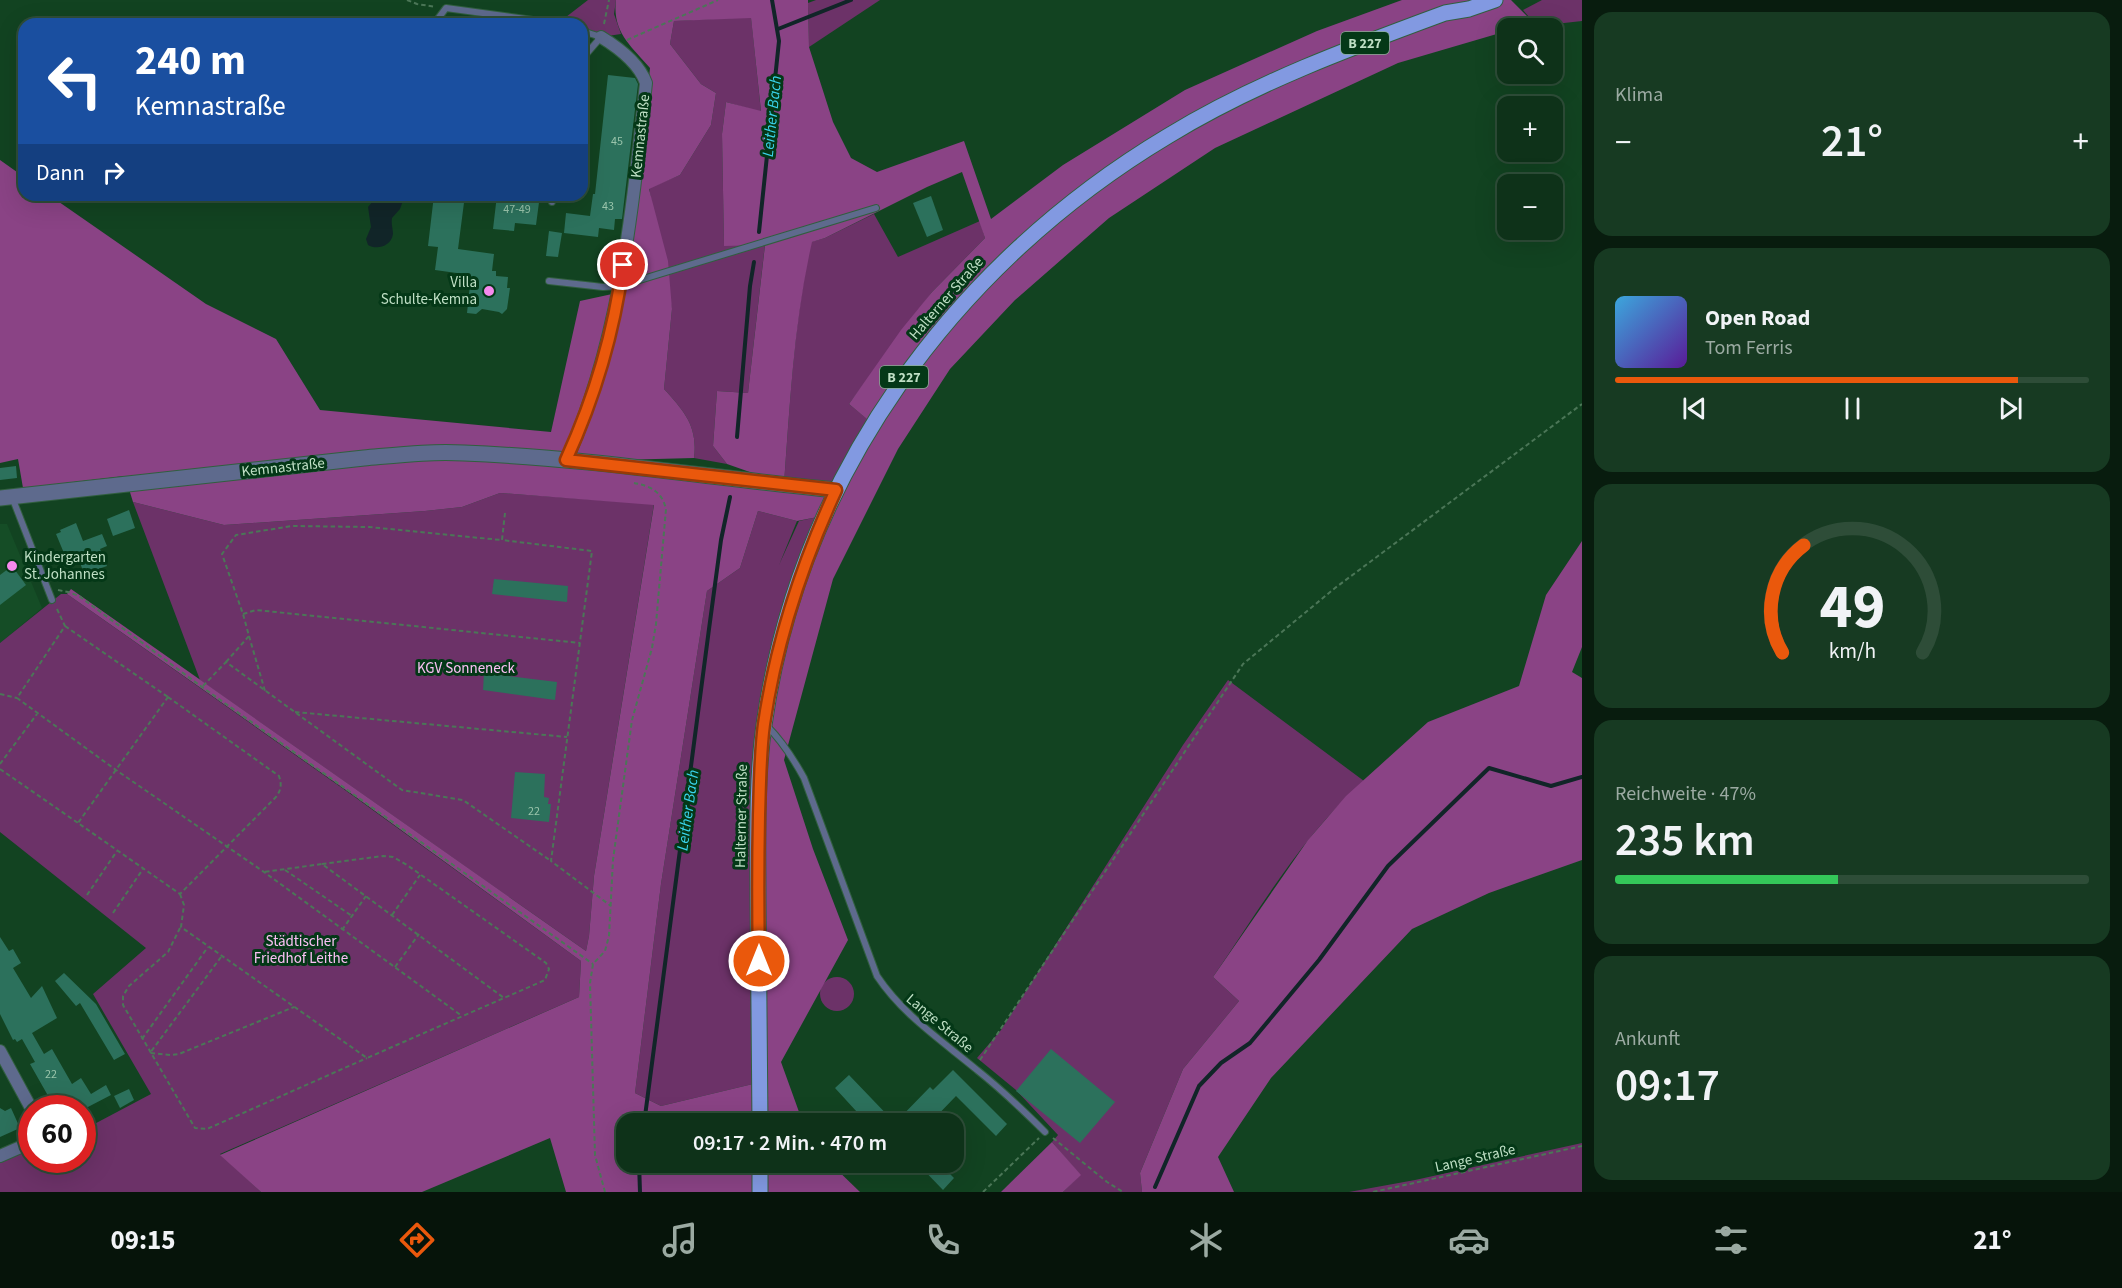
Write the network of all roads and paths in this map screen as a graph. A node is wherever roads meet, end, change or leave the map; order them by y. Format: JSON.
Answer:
{"nodes":[{"id":1,"x":407,"y":0,"type":"edge"},
{"id":2,"x":609,"y":0,"type":"edge"},
{"id":3,"x":718,"y":0,"type":"edge"},
{"id":4,"x":1466,"y":0,"type":"edge"},
{"id":5,"x":1495,"y":0,"type":"edge"},
{"id":6,"x":446,"y":8,"type":"junction"},
{"id":7,"x":1445,"y":13,"type":"junction"},
{"id":8,"x":438,"y":18,"type":"edge"},
{"id":9,"x":518,"y":18,"type":"edge"},
{"id":10,"x":588,"y":33,"type":"edge"},
{"id":11,"x":601,"y":37,"type":"junction"},
{"id":12,"x":615,"y":46,"type":"junction"},
{"id":13,"x":588,"y":52,"type":"edge"},
{"id":14,"x":876,"y":208,"type":"dead end"},
{"id":15,"x":549,"y":281,"type":"dead end"},
{"id":16,"x":620,"y":286,"type":"junction"},
{"id":17,"x":1582,"y":404,"type":"edge"},
{"id":18,"x":566,"y":460,"type":"junction"},
{"id":19,"x":633,"y":482,"type":"dead end"},
{"id":20,"x":836,"y":490,"type":"junction"},
{"id":21,"x":6,"y":497,"type":"edge"},
{"id":22,"x":505,"y":513,"type":"dead end"},
{"id":23,"x":502,"y":540,"type":"junction"},
{"id":24,"x":46,"y":589,"type":"junction"},
{"id":25,"x":52,"y":600,"type":"joint"},
{"id":26,"x":243,"y":614,"type":"junction"},
{"id":27,"x":66,"y":626,"type":"junction"},
{"id":28,"x":249,"y":636,"type":"junction"},
{"id":29,"x":579,"y":643,"type":"junction"},
{"id":30,"x":226,"y":662,"type":"junction"},
{"id":31,"x":202,"y":687,"type":"junction"},
{"id":32,"x":265,"y":692,"type":"junction"},
{"id":33,"x":0,"y":694,"type":"edge"},
{"id":34,"x":168,"y":697,"type":"junction"},
{"id":35,"x":17,"y":698,"type":"junction"},
{"id":36,"x":292,"y":712,"type":"junction"},
{"id":37,"x":37,"y":714,"type":"junction"},
{"id":38,"x":764,"y":724,"type":"junction"},
{"id":39,"x":567,"y":737,"type":"junction"},
{"id":40,"x":0,"y":764,"type":"edge"},
{"id":41,"x":0,"y":769,"type":"edge"},
{"id":42,"x":116,"y":770,"type":"junction"},
{"id":43,"x":78,"y":824,"type":"junction"},
{"id":44,"x":226,"y":847,"type":"junction"},
{"id":45,"x":117,"y":851,"type":"junction"},
{"id":46,"x":550,"y":861,"type":"junction"},
{"id":47,"x":322,"y":864,"type":"junction"},
{"id":48,"x":143,"y":869,"type":"junction"},
{"id":49,"x":285,"y":870,"type":"junction"},
{"id":50,"x":264,"y":872,"type":"junction"},
{"id":51,"x":420,"y":874,"type":"junction"},
{"id":52,"x":180,"y":894,"type":"junction"},
{"id":53,"x":87,"y":895,"type":"dead end"},
{"id":54,"x":366,"y":896,"type":"junction"},
{"id":55,"x":611,"y":906,"type":"junction"},
{"id":56,"x":113,"y":913,"type":"dead end"},
{"id":57,"x":392,"y":915,"type":"junction"},
{"id":58,"x":352,"y":916,"type":"junction"},
{"id":59,"x":181,"y":927,"type":"junction"},
{"id":60,"x":342,"y":930,"type":"junction"},
{"id":61,"x":419,"y":934,"type":"junction"},
{"id":62,"x":208,"y":947,"type":"junction"},
{"id":63,"x":221,"y":957,"type":"junction"},
{"id":64,"x":593,"y":964,"type":"junction"},
{"id":65,"x":395,"y":967,"type":"junction"},
{"id":66,"x":504,"y":998,"type":"junction"},
{"id":67,"x":294,"y":1007,"type":"junction"},
{"id":68,"x":462,"y":1016,"type":"junction"},
{"id":69,"x":142,"y":1039,"type":"junction"},
{"id":70,"x":0,"y":1051,"type":"edge"},
{"id":71,"x":150,"y":1053,"type":"junction"},
{"id":72,"x":367,"y":1058,"type":"junction"},
{"id":73,"x":974,"y":1067,"type":"junction"},
{"id":74,"x":24,"y":1095,"type":"edge"},
{"id":75,"x":760,"y":1113,"type":"edge"},
{"id":76,"x":1045,"y":1132,"type":"junction"},
{"id":77,"x":1582,"y":1146,"type":"edge"},
{"id":78,"x":18,"y":1148,"type":"edge"},
{"id":79,"x":0,"y":1156,"type":"edge"},
{"id":80,"x":760,"y":1173,"type":"edge"},
{"id":81,"x":605,"y":1192,"type":"edge"},
{"id":82,"x":760,"y":1192,"type":"edge"},
{"id":83,"x":983,"y":1192,"type":"edge"},
{"id":84,"x":1123,"y":1192,"type":"edge"},
{"id":85,"x":1373,"y":1192,"type":"edge"}],
"edges":[{"from":1,"to":6,"type":"path"},
{"from":2,"to":11,"type":"path"},
{"from":3,"to":12,"type":"path"},
{"from":4,"to":7,"type":"main road","name":"Halterner Straße","number":"B 227"},
{"from":5,"to":7,"type":"main road","name":"Halterner Straße","number":"B 227"},
{"from":6,"to":8,"type":"lane"},
{"from":6,"to":9,"type":"lane"},
{"from":7,"to":20,"type":"main road","name":"Halterner Straße","number":"B 227"},
{"from":10,"to":11,"type":"lane"},
{"from":11,"to":12,"type":"street","name":"Kemnastraße"},
{"from":11,"to":13,"type":"lane"},
{"from":12,"to":16,"type":"street","name":"Kemnastraße"},
{"from":14,"to":16,"type":"lane"},
{"from":15,"to":16,"type":"lane"},
{"from":16,"to":18,"type":"street","name":"Kemnastraße"},
{"from":17,"to":73,"type":"path"},
{"from":18,"to":20,"type":"street","name":"Kemnastraße"},
{"from":18,"to":21,"type":"street","name":"Kemnastraße"},
{"from":19,"to":55,"type":"path"},
{"from":20,"to":38,"type":"main road","name":"Halterner Straße","number":"B 227"},
{"from":21,"to":24,"type":"lane"},
{"from":22,"to":23,"type":"path"},
{"from":23,"to":26,"type":"path"},
{"from":23,"to":29,"type":"path"},
{"from":24,"to":25,"type":"lane"},
{"from":24,"to":31,"type":"path"},
{"from":25,"to":27,"type":"path"},
{"from":26,"to":28,"type":"path"},
{"from":26,"to":29,"type":"path"},
{"from":27,"to":34,"type":"path"},
{"from":27,"to":35,"type":"path"},
{"from":28,"to":30,"type":"path"},
{"from":28,"to":32,"type":"path"},
{"from":29,"to":39,"type":"path"},
{"from":30,"to":31,"type":"path"},
{"from":30,"to":32,"type":"path"},
{"from":31,"to":64,"type":"path"},
{"from":32,"to":36,"type":"path"},
{"from":33,"to":35,"type":"path"},
{"from":34,"to":42,"type":"path"},
{"from":34,"to":44,"type":"path"},
{"from":35,"to":37,"type":"path"},
{"from":36,"to":39,"type":"path"},
{"from":36,"to":46,"type":"path"},
{"from":37,"to":40,"type":"path"},
{"from":37,"to":42,"type":"path"},
{"from":38,"to":73,"type":"lane","name":"Lange Straße"},
{"from":38,"to":75,"type":"main road","name":"Halterner Straße","number":"B 227"},
{"from":39,"to":46,"type":"path"},
{"from":41,"to":43,"type":"path"},
{"from":42,"to":43,"type":"path"},
{"from":42,"to":44,"type":"path"},
{"from":43,"to":45,"type":"path"},
{"from":44,"to":50,"type":"path"},
{"from":44,"to":52,"type":"path"},
{"from":45,"to":48,"type":"path"},
{"from":45,"to":53,"type":"path"},
{"from":46,"to":55,"type":"path"},
{"from":47,"to":49,"type":"path"},
{"from":47,"to":51,"type":"path"},
{"from":47,"to":54,"type":"path"},
{"from":48,"to":52,"type":"path"},
{"from":48,"to":56,"type":"path"},
{"from":49,"to":50,"type":"path"},
{"from":49,"to":58,"type":"path"},
{"from":50,"to":60,"type":"path"},
{"from":51,"to":57,"type":"path"},
{"from":51,"to":66,"type":"path"},
{"from":52,"to":59,"type":"path"},
{"from":54,"to":57,"type":"path"},
{"from":54,"to":58,"type":"path"},
{"from":55,"to":64,"type":"path"},
{"from":57,"to":61,"type":"path"},
{"from":58,"to":60,"type":"path"},
{"from":59,"to":62,"type":"path"},
{"from":59,"to":69,"type":"path"},
{"from":60,"to":65,"type":"path"},
{"from":61,"to":65,"type":"path"},
{"from":61,"to":66,"type":"path"},
{"from":62,"to":63,"type":"path"},
{"from":62,"to":69,"type":"path"},
{"from":63,"to":67,"type":"path"},
{"from":63,"to":71,"type":"path"},
{"from":64,"to":81,"type":"path"},
{"from":65,"to":68,"type":"path"},
{"from":66,"to":68,"type":"path"},
{"from":67,"to":71,"type":"path"},
{"from":67,"to":72,"type":"path"},
{"from":68,"to":72,"type":"path"},
{"from":69,"to":71,"type":"path"},
{"from":70,"to":74,"type":"street"},
{"from":71,"to":72,"type":"path"},
{"from":73,"to":76,"type":"lane","name":"Lange Straße"},
{"from":76,"to":83,"type":"path"},
{"from":76,"to":84,"type":"path"},
{"from":77,"to":85,"type":"path","name":"Lange Straße"},
{"from":78,"to":79,"type":"street"},
{"from":80,"to":82,"type":"main road"}]}
